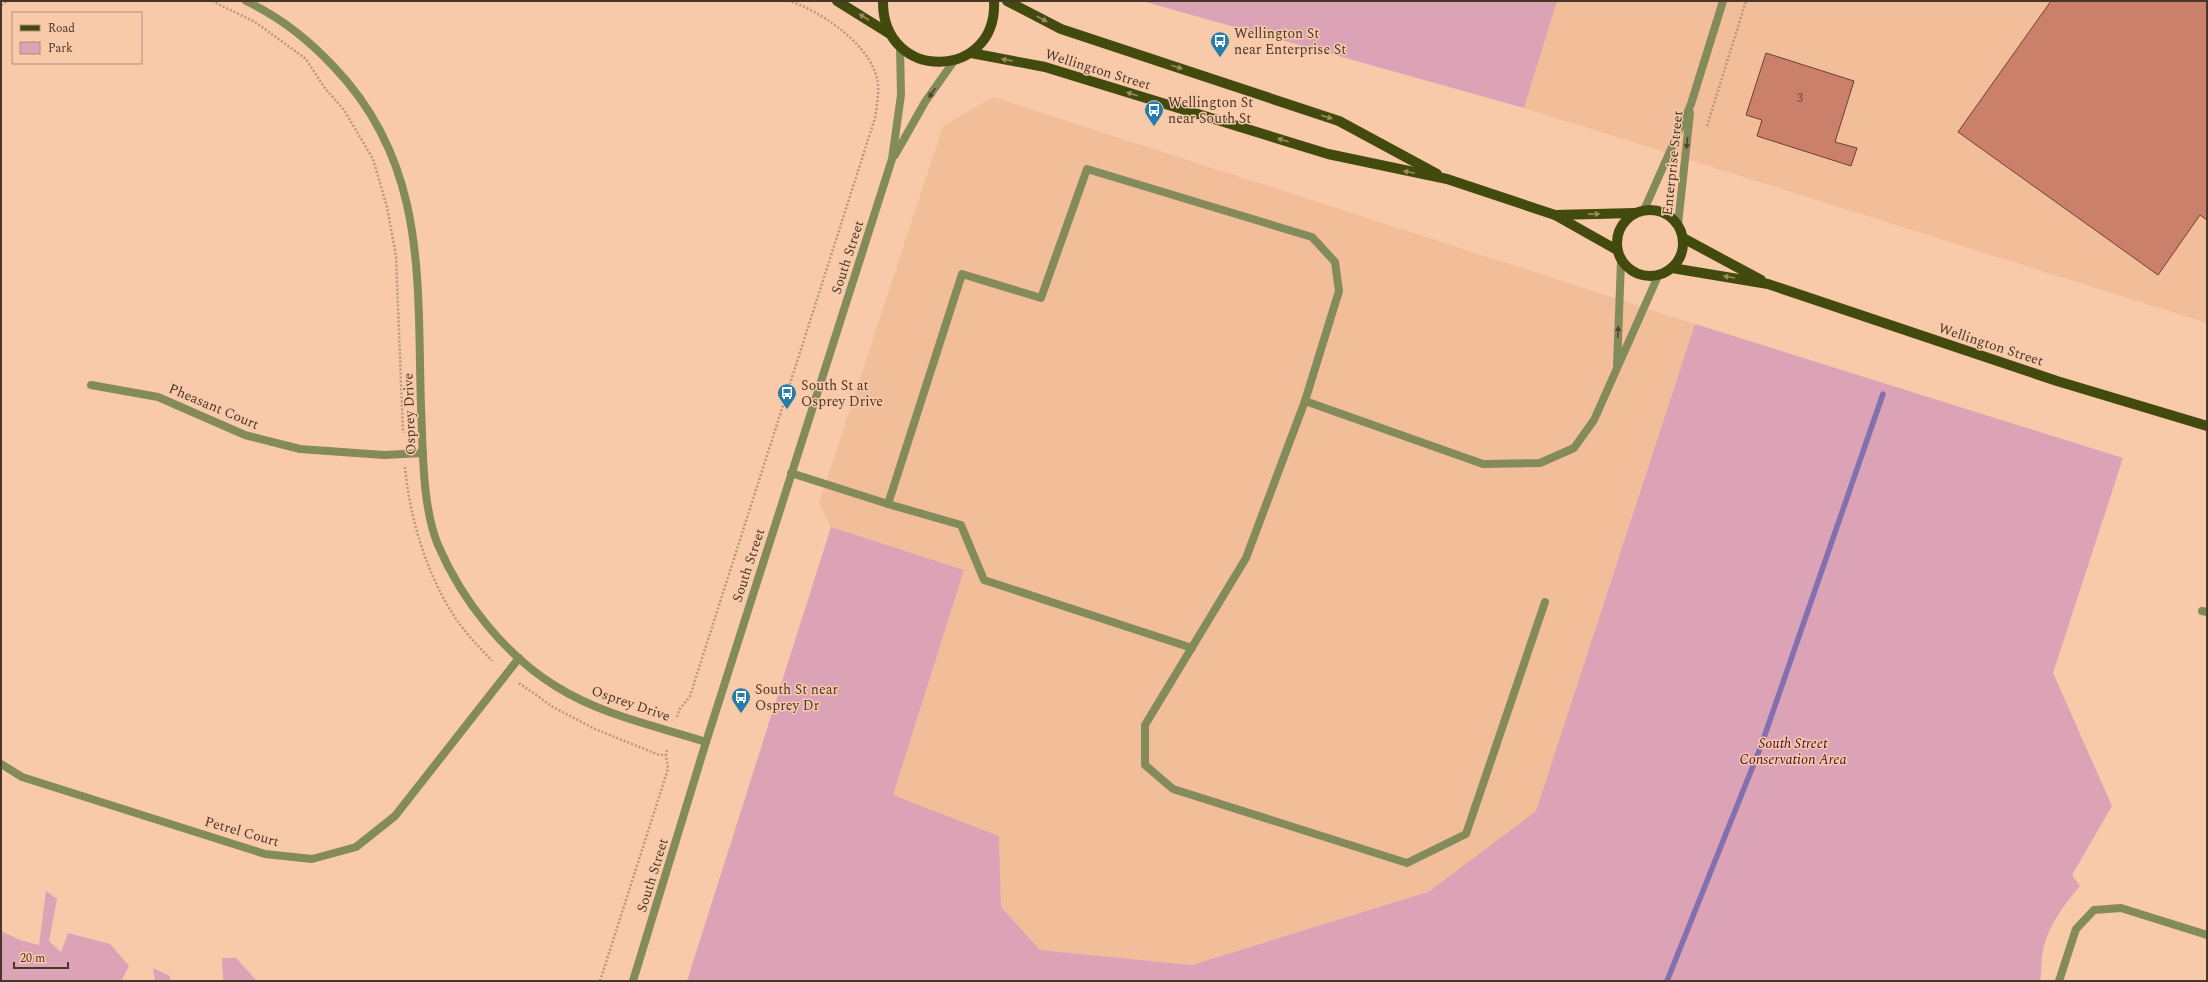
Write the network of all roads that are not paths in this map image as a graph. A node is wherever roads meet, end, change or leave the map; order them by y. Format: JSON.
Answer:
{"nodes":[{"id":1,"x":246,"y":1,"type":"edge"},
{"id":2,"x":837,"y":1,"type":"edge"},
{"id":3,"x":883,"y":1,"type":"edge"},
{"id":4,"x":994,"y":1,"type":"edge"},
{"id":5,"x":1007,"y":1,"type":"edge"},
{"id":6,"x":1723,"y":1,"type":"edge"},
{"id":7,"x":890,"y":34,"type":"junction"},
{"id":8,"x":900,"y":47,"type":"junction"},
{"id":9,"x":971,"y":53,"type":"junction"},
{"id":10,"x":954,"y":61,"type":"junction"},
{"id":11,"x":1691,"y":104,"type":"junction"},
{"id":12,"x":892,"y":159,"type":"junction"},
{"id":13,"x":1448,"y":180,"type":"junction"},
{"id":14,"x":1639,"y":212,"type":"junction"},
{"id":15,"x":1555,"y":214,"type":"junction"},
{"id":16,"x":1678,"y":224,"type":"junction"},
{"id":17,"x":1683,"y":238,"type":"junction"},
{"id":18,"x":1617,"y":250,"type":"junction"},
{"id":19,"x":1621,"y":260,"type":"junction"},
{"id":20,"x":1672,"y":268,"type":"junction"},
{"id":21,"x":1658,"y":276,"type":"junction"},
{"id":22,"x":1768,"y":284,"type":"junction"},
{"id":23,"x":1616,"y":371,"type":"junction"},
{"id":24,"x":90,"y":385,"type":"dead end"},
{"id":25,"x":1305,"y":401,"type":"junction"},
{"id":26,"x":2207,"y":426,"type":"edge"},
{"id":27,"x":423,"y":453,"type":"junction"},
{"id":28,"x":791,"y":474,"type":"junction"},
{"id":29,"x":888,"y":504,"type":"junction"},
{"id":30,"x":1545,"y":602,"type":"dead end"},
{"id":31,"x":1192,"y":648,"type":"junction"},
{"id":32,"x":518,"y":658,"type":"junction"},
{"id":33,"x":706,"y":742,"type":"junction"},
{"id":34,"x":1,"y":764,"type":"edge"},
{"id":35,"x":2207,"y":935,"type":"edge"},
{"id":36,"x":634,"y":981,"type":"edge"},
{"id":37,"x":2059,"y":981,"type":"edge"}],
"edges":[{"from":1,"to":27,"type":"street","name":"Osprey Drive"},
{"from":7,"to":2,"type":"main road","one_way":true},
{"from":3,"to":7,"type":"main road"},
{"from":4,"to":9,"type":"main road"},
{"from":5,"to":13,"type":"main road","name":"Wellington Street","one_way":true},
{"from":6,"to":11,"type":"street","name":"Enterprise Street"},
{"from":7,"to":8,"type":"main road"},
{"from":8,"to":10,"type":"main road"},
{"from":8,"to":12,"type":"street","name":"South Street"},
{"from":9,"to":10,"type":"main road"},
{"from":13,"to":9,"type":"main road","name":"Wellington Street","one_way":true},
{"from":10,"to":12,"type":"street","name":"South Street","one_way":true},
{"from":11,"to":14,"type":"street","name":"Enterprise Street"},
{"from":11,"to":16,"type":"street","name":"Enterprise Street","one_way":true},
{"from":12,"to":28,"type":"street","name":"South Street"},
{"from":13,"to":15,"type":"main road","name":"Wellington Street"},
{"from":15,"to":14,"type":"main road","name":"Wellington Street","one_way":true},
{"from":14,"to":16,"type":"main road"},
{"from":14,"to":18,"type":"main road"},
{"from":15,"to":18,"type":"main road","name":"Wellington Street"},
{"from":16,"to":17,"type":"main road"},
{"from":17,"to":20,"type":"main road"},
{"from":17,"to":22,"type":"main road","name":"Wellington Street"},
{"from":18,"to":19,"type":"main road"},
{"from":19,"to":21,"type":"main road"},
{"from":23,"to":19,"type":"street","one_way":true},
{"from":20,"to":21,"type":"main road"},
{"from":22,"to":20,"type":"main road","name":"Wellington Street","one_way":true},
{"from":21,"to":23,"type":"street"},
{"from":22,"to":26,"type":"main road","name":"Wellington Street"},
{"from":23,"to":25,"type":"street"},
{"from":24,"to":27,"type":"street","name":"Pheasant Court"},
{"from":25,"to":29,"type":"street"},
{"from":25,"to":31,"type":"street"},
{"from":27,"to":32,"type":"street","name":"Osprey Drive"},
{"from":28,"to":29,"type":"street"},
{"from":28,"to":33,"type":"street","name":"South Street"},
{"from":29,"to":31,"type":"street"},
{"from":30,"to":31,"type":"street"},
{"from":32,"to":33,"type":"street","name":"Osprey Drive"},
{"from":32,"to":34,"type":"street","name":"Petrel Court"},
{"from":33,"to":36,"type":"street","name":"South Street"},
{"from":35,"to":37,"type":"street"}]}
